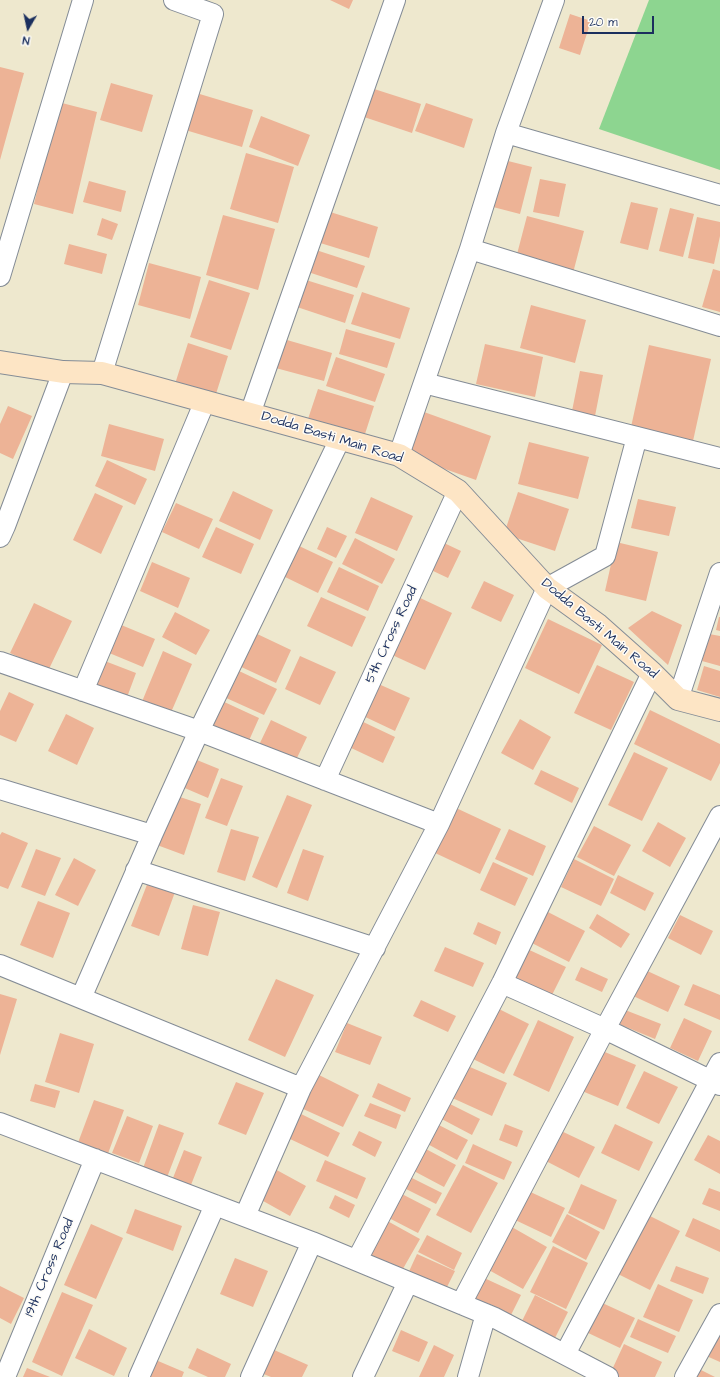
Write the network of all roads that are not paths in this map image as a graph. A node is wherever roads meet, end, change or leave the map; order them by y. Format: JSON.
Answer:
{"nodes":[{"id":1,"x":84,"y":0,"type":"edge"},
{"id":2,"x":174,"y":0,"type":"edge"},
{"id":3,"x":395,"y":0,"type":"edge"},
{"id":4,"x":554,"y":0,"type":"edge"},
{"id":5,"x":506,"y":133,"type":"junction"},
{"id":6,"x":720,"y":195,"type":"edge"},
{"id":7,"x":470,"y":249,"type":"junction"},
{"id":8,"x":0,"y":276,"type":"edge"},
{"id":9,"x":720,"y":326,"type":"edge"},
{"id":10,"x":0,"y":362,"type":"edge"},
{"id":11,"x":63,"y":372,"type":"junction"},
{"id":12,"x":102,"y":373,"type":"junction"},
{"id":13,"x":424,"y":383,"type":"junction"},
{"id":14,"x":205,"y":401,"type":"junction"},
{"id":15,"x":250,"y":414,"type":"junction"},
{"id":16,"x":637,"y":437,"type":"junction"},
{"id":17,"x":340,"y":439,"type":"junction"},
{"id":18,"x":399,"y":455,"type":"junction"},
{"id":19,"x":720,"y":458,"type":"edge"},
{"id":20,"x":458,"y":490,"type":"junction"},
{"id":21,"x":0,"y":537,"type":"edge"},
{"id":22,"x":720,"y":573,"type":"edge"},
{"id":23,"x":547,"y":588,"type":"junction"},
{"id":24,"x":0,"y":662,"type":"edge"},
{"id":25,"x":652,"y":673,"type":"junction"},
{"id":26,"x":83,"y":691,"type":"junction"},
{"id":27,"x":678,"y":699,"type":"junction"},
{"id":28,"x":720,"y":710,"type":"edge"},
{"id":29,"x":199,"y":731,"type":"junction"},
{"id":30,"x":325,"y":780,"type":"junction"},
{"id":31,"x":0,"y":789,"type":"edge"},
{"id":32,"x":720,"y":816,"type":"edge"},
{"id":33,"x":439,"y":824,"type":"junction"},
{"id":34,"x":152,"y":835,"type":"junction"},
{"id":35,"x":136,"y":870,"type":"junction"},
{"id":36,"x":374,"y":948,"type":"junction"},
{"id":37,"x":0,"y":965,"type":"edge"},
{"id":38,"x":502,"y":983,"type":"junction"},
{"id":39,"x":81,"y":998,"type":"junction"},
{"id":40,"x":605,"y":1029,"type":"junction"},
{"id":41,"x":720,"y":1063,"type":"edge"},
{"id":42,"x":715,"y":1083,"type":"edge"},
{"id":43,"x":302,"y":1088,"type":"junction"},
{"id":44,"x":2,"y":1129,"type":"edge"},
{"id":45,"x":95,"y":1159,"type":"junction"},
{"id":46,"x":215,"y":1205,"type":"junction"},
{"id":47,"x":245,"y":1216,"type":"junction"},
{"id":48,"x":312,"y":1242,"type":"junction"},
{"id":49,"x":357,"y":1260,"type":"junction"},
{"id":50,"x":408,"y":1282,"type":"junction"},
{"id":51,"x":461,"y":1304,"type":"junction"},
{"id":52,"x":486,"y":1314,"type":"junction"},
{"id":53,"x":720,"y":1314,"type":"edge"},
{"id":54,"x":565,"y":1354,"type":"junction"},
{"id":55,"x":588,"y":1372,"type":"edge"},
{"id":56,"x":5,"y":1377,"type":"edge"},
{"id":57,"x":139,"y":1377,"type":"edge"},
{"id":58,"x":251,"y":1377,"type":"edge"},
{"id":59,"x":364,"y":1377,"type":"edge"},
{"id":60,"x":468,"y":1377,"type":"edge"},
{"id":61,"x":608,"y":1377,"type":"edge"},
{"id":62,"x":685,"y":1377,"type":"edge"}],
"edges":[{"from":1,"to":8,"type":"street"},
{"from":2,"to":12,"type":"street"},
{"from":3,"to":15,"type":"street"},
{"from":4,"to":5,"type":"street"},
{"from":5,"to":6,"type":"street"},
{"from":5,"to":7,"type":"street"},
{"from":7,"to":9,"type":"street"},
{"from":7,"to":13,"type":"street"},
{"from":10,"to":11,"type":"street","name":"Dodda Basti Main Road"},
{"from":11,"to":12,"type":"street","name":"Dodda Basti Main Road"},
{"from":11,"to":21,"type":"street"},
{"from":12,"to":14,"type":"street","name":"Dodda Basti Main Road"},
{"from":13,"to":16,"type":"street"},
{"from":13,"to":18,"type":"street"},
{"from":14,"to":15,"type":"street","name":"Dodda Basti Main Road"},
{"from":14,"to":26,"type":"street"},
{"from":15,"to":17,"type":"street","name":"Dodda Basti Main Road"},
{"from":16,"to":19,"type":"street"},
{"from":16,"to":23,"type":"street"},
{"from":17,"to":18,"type":"street","name":"Dodda Basti Main Road"},
{"from":17,"to":29,"type":"street"},
{"from":18,"to":20,"type":"street","name":"Dodda Basti Main Road"},
{"from":20,"to":23,"type":"street","name":"Dodda Basti Main Road"},
{"from":20,"to":30,"type":"street","name":"5th Cross Road"},
{"from":22,"to":27,"type":"street"},
{"from":23,"to":25,"type":"street","name":"Dodda Basti Main Road"},
{"from":23,"to":33,"type":"street"},
{"from":24,"to":26,"type":"street"},
{"from":25,"to":27,"type":"street","name":"Dodda Basti Main Road"},
{"from":25,"to":38,"type":"street"},
{"from":26,"to":29,"type":"street"},
{"from":27,"to":28,"type":"street"},
{"from":29,"to":30,"type":"street"},
{"from":29,"to":34,"type":"street"},
{"from":30,"to":33,"type":"street"},
{"from":31,"to":34,"type":"street"},
{"from":32,"to":40,"type":"street"},
{"from":33,"to":36,"type":"street"},
{"from":34,"to":35,"type":"street"},
{"from":35,"to":36,"type":"street"},
{"from":35,"to":39,"type":"street"},
{"from":36,"to":43,"type":"street"},
{"from":37,"to":39,"type":"street"},
{"from":38,"to":40,"type":"street"},
{"from":38,"to":49,"type":"street"},
{"from":39,"to":43,"type":"street"},
{"from":40,"to":42,"type":"street"},
{"from":40,"to":51,"type":"street"},
{"from":41,"to":42,"type":"street"},
{"from":42,"to":54,"type":"street"},
{"from":43,"to":47,"type":"street"},
{"from":44,"to":45,"type":"street"},
{"from":45,"to":46,"type":"street"},
{"from":45,"to":56,"type":"street","name":"19th Cross Road"},
{"from":46,"to":47,"type":"street"},
{"from":46,"to":57,"type":"street"},
{"from":47,"to":48,"type":"street"},
{"from":48,"to":49,"type":"street"},
{"from":48,"to":58,"type":"street"},
{"from":49,"to":50,"type":"street"},
{"from":50,"to":51,"type":"street"},
{"from":50,"to":59,"type":"street"},
{"from":51,"to":52,"type":"street"},
{"from":52,"to":54,"type":"street"},
{"from":52,"to":60,"type":"street"},
{"from":53,"to":62,"type":"street"},
{"from":54,"to":55,"type":"street"},
{"from":55,"to":61,"type":"street"}]}
